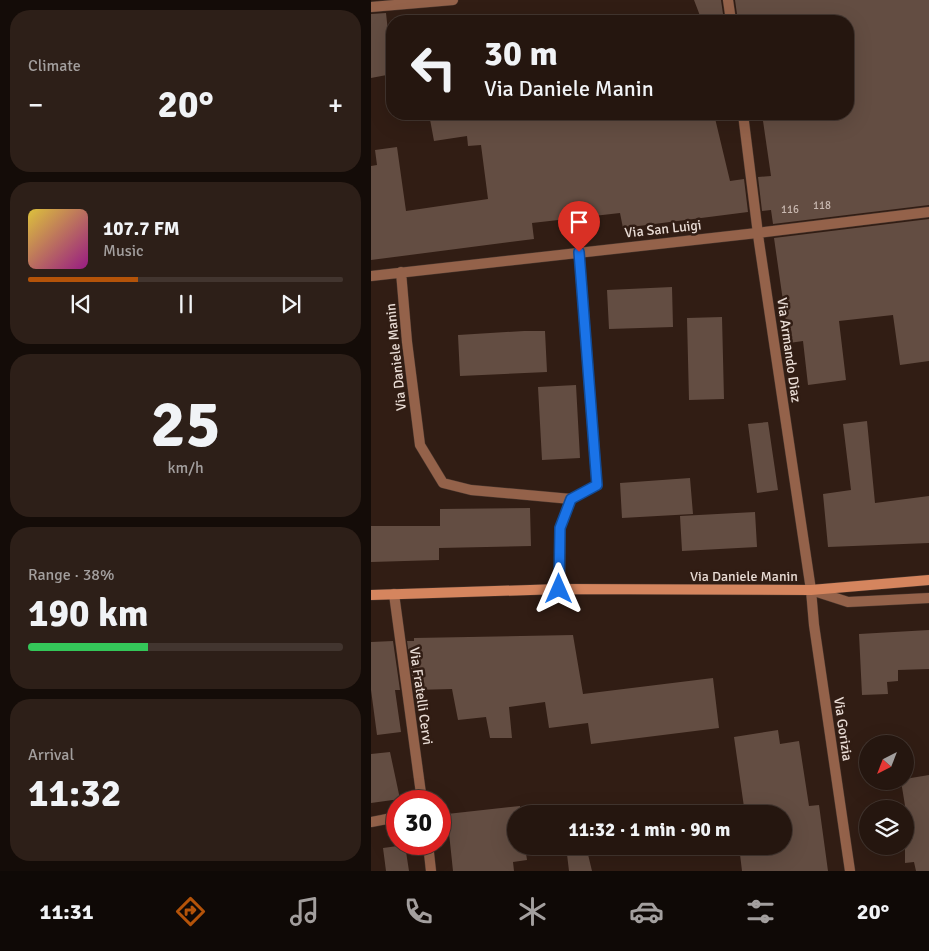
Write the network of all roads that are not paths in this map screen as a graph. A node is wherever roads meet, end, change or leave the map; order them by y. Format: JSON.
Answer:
{"nodes":[{"id":1,"x":453,"y":0,"type":"edge"},
{"id":2,"x":728,"y":0,"type":"edge"},
{"id":3,"x":371,"y":7,"type":"edge"},
{"id":4,"x":730,"y":15,"type":"edge"},
{"id":5,"x":744,"y":120,"type":"edge"},
{"id":6,"x":929,"y":212,"type":"edge"},
{"id":7,"x":757,"y":233,"type":"junction"},
{"id":8,"x":579,"y":252,"type":"junction"},
{"id":9,"x":401,"y":272,"type":"junction"},
{"id":10,"x":371,"y":276,"type":"edge"},
{"id":11,"x":571,"y":499,"type":"junction"},
{"id":12,"x":929,"y":580,"type":"edge"},
{"id":13,"x":559,"y":589,"type":"junction"},
{"id":14,"x":811,"y":590,"type":"junction"},
{"id":15,"x":394,"y":594,"type":"junction"},
{"id":16,"x":371,"y":595,"type":"edge"},
{"id":17,"x":929,"y":598,"type":"edge"},
{"id":18,"x":421,"y":790,"type":"edge"},
{"id":19,"x":386,"y":820,"type":"edge"},
{"id":20,"x":371,"y":822,"type":"edge"},
{"id":21,"x":429,"y":855,"type":"edge"},
{"id":22,"x":431,"y":871,"type":"edge"},
{"id":23,"x":850,"y":871,"type":"edge"}],
"edges":[{"from":1,"to":3,"type":"street"},
{"from":2,"to":4,"type":"street"},
{"from":5,"to":7,"type":"street","name":"Via Armando Diaz"},
{"from":6,"to":7,"type":"street","name":"Via San Luigi"},
{"from":7,"to":8,"type":"street","name":"Via San Luigi"},
{"from":7,"to":14,"type":"street","name":"Via Armando Diaz"},
{"from":8,"to":9,"type":"street","name":"Via San Luigi"},
{"from":8,"to":11,"type":"street"},
{"from":9,"to":10,"type":"street","name":"Via San Luigi"},
{"from":9,"to":11,"type":"street","name":"Via Daniele Manin"},
{"from":11,"to":13,"type":"street"},
{"from":12,"to":14,"type":"main road","name":"Via Daniele Manin"},
{"from":13,"to":14,"type":"main road","name":"Via Daniele Manin"},
{"from":13,"to":15,"type":"main road","name":"Via Daniele Manin"},
{"from":14,"to":17,"type":"street"},
{"from":14,"to":23,"type":"street","name":"Via Gorizia"},
{"from":15,"to":16,"type":"main road","name":"Via Daniele Manin"},
{"from":15,"to":18,"type":"street","name":"Via Fratelli Cervi"},
{"from":19,"to":20,"type":"street"},
{"from":21,"to":22,"type":"street"}]}
